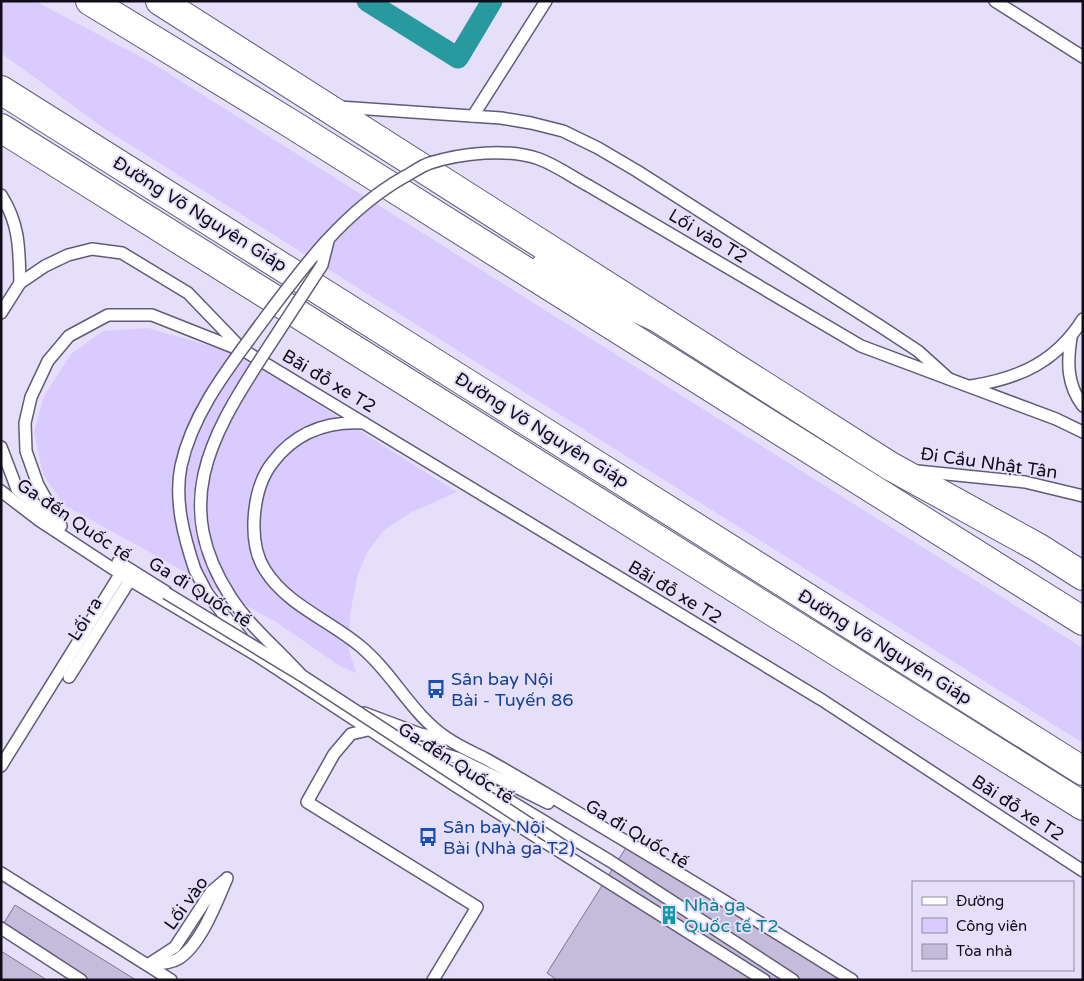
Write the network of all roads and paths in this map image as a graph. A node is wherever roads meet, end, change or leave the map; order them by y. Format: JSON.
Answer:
{"nodes":[{"id":1,"x":90,"y":1,"type":"edge"},
{"id":2,"x":160,"y":1,"type":"edge"},
{"id":3,"x":546,"y":1,"type":"edge"},
{"id":4,"x":995,"y":1,"type":"edge"},
{"id":5,"x":1083,"y":57,"type":"edge"},
{"id":6,"x":1,"y":90,"type":"edge"},
{"id":7,"x":326,"y":107,"type":"junction"},
{"id":8,"x":473,"y":116,"type":"junction"},
{"id":9,"x":1,"y":128,"type":"edge"},
{"id":10,"x":1,"y":195,"type":"edge"},
{"id":11,"x":446,"y":222,"type":"junction"},
{"id":12,"x":328,"y":241,"type":"junction"},
{"id":13,"x":20,"y":283,"type":"junction"},
{"id":14,"x":1,"y":313,"type":"edge"},
{"id":15,"x":656,"y":317,"type":"junction"},
{"id":16,"x":1083,"y":319,"type":"edge"},
{"id":17,"x":1071,"y":338,"type":"junction"},
{"id":18,"x":244,"y":351,"type":"junction"},
{"id":19,"x":948,"y":379,"type":"junction"},
{"id":20,"x":969,"y":386,"type":"junction"},
{"id":21,"x":1083,"y":406,"type":"edge"},
{"id":22,"x":364,"y":423,"type":"junction"},
{"id":23,"x":1083,"y":432,"type":"edge"},
{"id":24,"x":1,"y":447,"type":"edge"},
{"id":25,"x":890,"y":466,"type":"junction"},
{"id":26,"x":1,"y":491,"type":"edge"},
{"id":27,"x":1083,"y":496,"type":"edge"},
{"id":28,"x":61,"y":526,"type":"junction"},
{"id":29,"x":126,"y":576,"type":"junction"},
{"id":30,"x":1083,"y":576,"type":"edge"},
{"id":31,"x":1083,"y":621,"type":"edge"},
{"id":32,"x":256,"y":655,"type":"junction"},
{"id":33,"x":301,"y":675,"type":"junction"},
{"id":34,"x":69,"y":678,"type":"dead end"},
{"id":35,"x":309,"y":689,"type":"junction"},
{"id":36,"x":372,"y":729,"type":"junction"},
{"id":37,"x":448,"y":740,"type":"junction"},
{"id":38,"x":405,"y":744,"type":"junction"},
{"id":39,"x":1,"y":766,"type":"edge"},
{"id":40,"x":1083,"y":771,"type":"edge"},
{"id":41,"x":1083,"y":806,"type":"edge"},
{"id":42,"x":1083,"y":871,"type":"edge"},
{"id":43,"x":1,"y":873,"type":"edge"},
{"id":44,"x":227,"y":878,"type":"dead end"},
{"id":45,"x":1,"y":928,"type":"edge"},
{"id":46,"x":148,"y":965,"type":"junction"},
{"id":47,"x":81,"y":980,"type":"edge"},
{"id":48,"x":172,"y":980,"type":"edge"},
{"id":49,"x":433,"y":980,"type":"edge"},
{"id":50,"x":764,"y":980,"type":"edge"},
{"id":51,"x":774,"y":980,"type":"edge"},
{"id":52,"x":793,"y":980,"type":"edge"},
{"id":53,"x":839,"y":980,"type":"edge"},
{"id":54,"x":852,"y":980,"type":"edge"}],
"edges":[{"from":1,"to":11,"type":"main road"},
{"from":2,"to":7,"type":"main road"},
{"from":3,"to":8,"type":"lane"},
{"from":4,"to":5,"type":"lane"},
{"from":6,"to":40,"type":"main road","name":"Đường Võ Nguyên Giáp"},
{"from":7,"to":8,"type":"lane"},
{"from":7,"to":15,"type":"main road"},
{"from":8,"to":19,"type":"lane"},
{"from":9,"to":41,"type":"main road","name":"Đường Võ Nguyên Giáp"},
{"from":10,"to":13,"type":"lane"},
{"from":11,"to":15,"type":"main road"},
{"from":11,"to":31,"type":"main road"},
{"from":12,"to":19,"type":"lane","name":"Lối vào T2","bridge":true},
{"from":12,"to":32,"type":"lane","name":"Ga đến Quốc tế","bridge":true},
{"from":12,"to":33,"type":"lane","bridge":true},
{"from":13,"to":14,"type":"lane"},
{"from":13,"to":18,"type":"lane"},
{"from":15,"to":25,"type":"main road"},
{"from":16,"to":17,"type":"lane"},
{"from":17,"to":20,"type":"lane"},
{"from":17,"to":21,"type":"lane"},
{"from":18,"to":22,"type":"lane","name":"Bãi đỗ xe T2"},
{"from":18,"to":28,"type":"lane"},
{"from":19,"to":20,"type":"lane","name":"Lối vào T2"},
{"from":20,"to":23,"type":"lane","name":"Lối vào T2"},
{"from":22,"to":37,"type":"lane","name":"Ga đến Quốc tế"},
{"from":22,"to":42,"type":"lane","name":"Bãi đỗ xe T2"},
{"from":24,"to":28,"type":"lane","name":"Ga đi Quốc tế"},
{"from":25,"to":27,"type":"lane","name":"Đi Cầu Nhật Tân"},
{"from":25,"to":30,"type":"main road"},
{"from":26,"to":29,"type":"lane","name":"Ga đến Quốc tế"},
{"from":28,"to":33,"type":"lane","name":"Ga đi Quốc tế","bridge":true},
{"from":29,"to":32,"type":"lane","name":"Ga đến Quốc tế"},
{"from":29,"to":34,"type":"lane","name":"Lối ra"},
{"from":29,"to":39,"type":"lane"},
{"from":32,"to":35,"type":"lane","name":"Ga đến Quốc tế"},
{"from":33,"to":38,"type":"lane","name":"Ga đi Quốc tế","bridge":true},
{"from":35,"to":36,"type":"lane","name":"Ga đến Quốc tế"},
{"from":35,"to":37,"type":"lane"},
{"from":36,"to":49,"type":"lane"},
{"from":36,"to":50,"type":"lane","name":"Ga đến Quốc tế"},
{"from":36,"to":52,"type":"lane"},
{"from":37,"to":54,"type":"lane"},
{"from":38,"to":51,"type":"lane","name":"Ga đi Quốc tế","bridge":true},
{"from":38,"to":53,"type":"lane","name":"Ga đi Quốc tế","bridge":true},
{"from":43,"to":46,"type":"lane"},
{"from":44,"to":46,"type":"lane","name":"Lối vào"},
{"from":45,"to":47,"type":"lane"},
{"from":46,"to":48,"type":"lane"}]}
